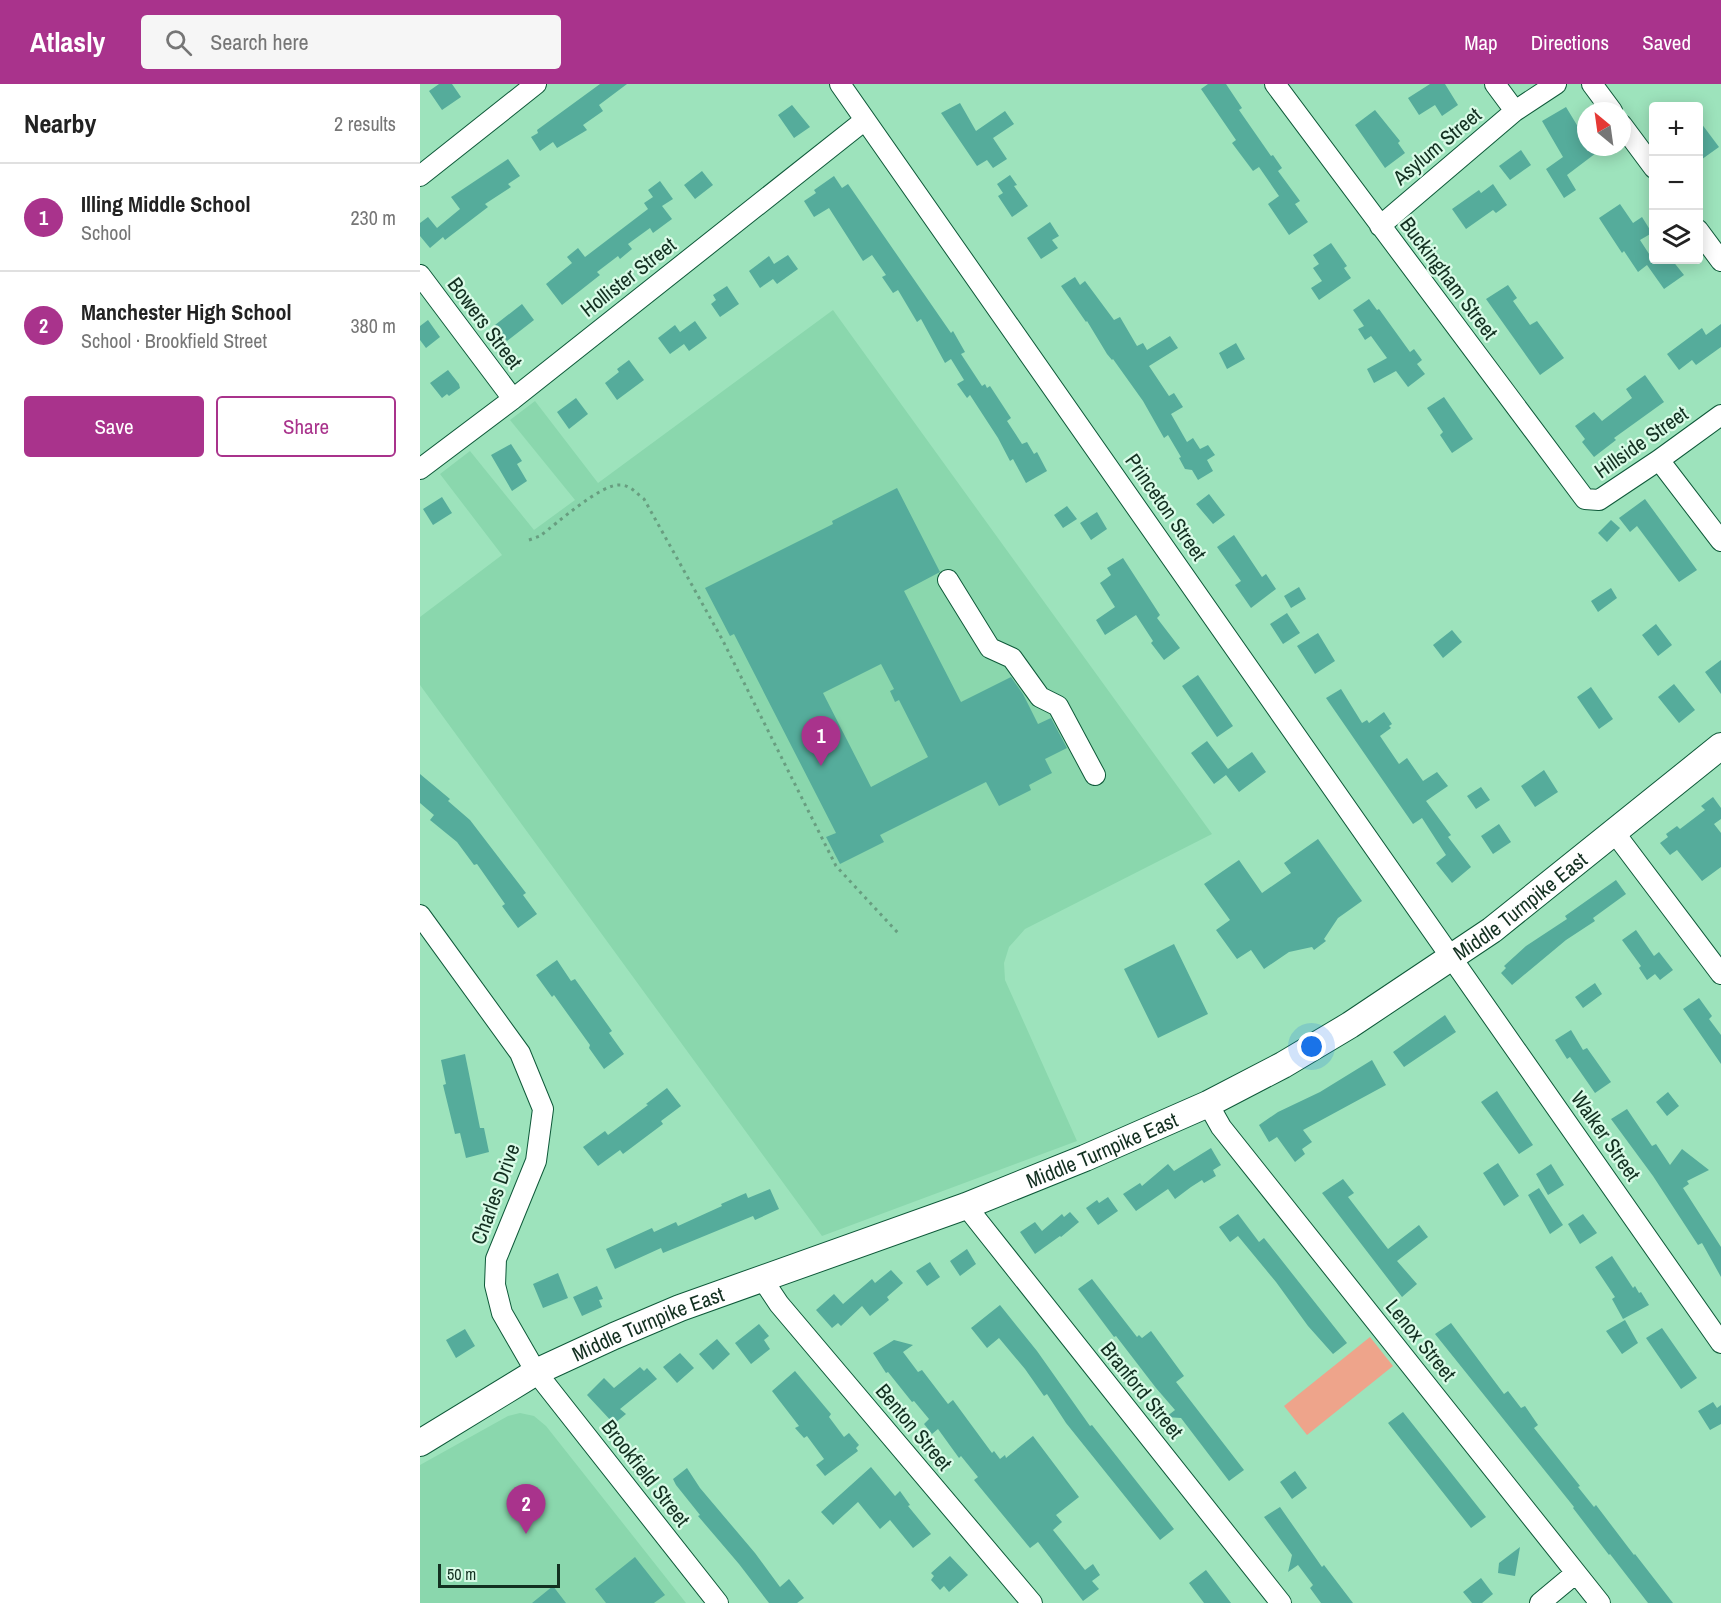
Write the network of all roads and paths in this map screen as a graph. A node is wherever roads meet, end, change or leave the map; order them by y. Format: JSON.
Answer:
{"nodes":[{"id":1,"x":536,"y":84,"type":"edge"},
{"id":2,"x":840,"y":84,"type":"edge"},
{"id":3,"x":1275,"y":84,"type":"edge"},
{"id":4,"x":1495,"y":84,"type":"edge"},
{"id":5,"x":1556,"y":84,"type":"edge"},
{"id":6,"x":1592,"y":84,"type":"edge"},
{"id":7,"x":1605,"y":102,"type":"edge"},
{"id":8,"x":1515,"y":111,"type":"junction"},
{"id":9,"x":864,"y":120,"type":"junction"},
{"id":10,"x":1631,"y":137,"type":"edge"},
{"id":11,"x":1649,"y":162,"type":"edge"},
{"id":12,"x":420,"y":176,"type":"edge"},
{"id":13,"x":1380,"y":225,"type":"junction"},
{"id":14,"x":1703,"y":237,"type":"edge"},
{"id":15,"x":1721,"y":261,"type":"edge"},
{"id":16,"x":420,"y":276,"type":"edge"},
{"id":17,"x":513,"y":399,"type":"junction"},
{"id":18,"x":1721,"y":415,"type":"edge"},
{"id":19,"x":1659,"y":460,"type":"junction"},
{"id":20,"x":420,"y":470,"type":"edge"},
{"id":21,"x":1586,"y":499,"type":"joint"},
{"id":22,"x":529,"y":540,"type":"dead end"},
{"id":23,"x":1721,"y":541,"type":"edge"},
{"id":24,"x":948,"y":580,"type":"dead end"},
{"id":25,"x":1721,"y":746,"type":"edge"},
{"id":26,"x":1095,"y":775,"type":"dead end"},
{"id":27,"x":1614,"y":832,"type":"junction"},
{"id":28,"x":420,"y":915,"type":"edge"},
{"id":29,"x":899,"y":934,"type":"dead end"},
{"id":30,"x":1452,"y":957,"type":"junction"},
{"id":31,"x":1721,"y":974,"type":"edge"},
{"id":32,"x":1208,"y":1104,"type":"junction"},
{"id":33,"x":966,"y":1206,"type":"junction"},
{"id":34,"x":763,"y":1280,"type":"junction"},
{"id":35,"x":1721,"y":1343,"type":"edge"},
{"id":36,"x":536,"y":1372,"type":"junction"},
{"id":37,"x":420,"y":1443,"type":"edge"},
{"id":38,"x":1576,"y":1573,"type":"junction"},
{"id":39,"x":718,"y":1603,"type":"edge"},
{"id":40,"x":1032,"y":1603,"type":"edge"},
{"id":41,"x":1281,"y":1603,"type":"edge"},
{"id":42,"x":1540,"y":1603,"type":"edge"},
{"id":43,"x":1600,"y":1603,"type":"edge"}],
"edges":[{"from":1,"to":12,"type":"street"},
{"from":2,"to":9,"type":"street","name":"Princeton Street"},
{"from":3,"to":13,"type":"street","name":"Buckingham Street"},
{"from":4,"to":8,"type":"street"},
{"from":5,"to":8,"type":"street","name":"Asylum Street"},
{"from":6,"to":7,"type":"street"},
{"from":8,"to":13,"type":"street","name":"Asylum Street"},
{"from":9,"to":17,"type":"street","name":"Hollister Street"},
{"from":9,"to":30,"type":"street","name":"Princeton Street"},
{"from":10,"to":11,"type":"street"},
{"from":13,"to":21,"type":"street","name":"Buckingham Street"},
{"from":14,"to":15,"type":"street"},
{"from":16,"to":17,"type":"street","name":"Bowers Street"},
{"from":17,"to":20,"type":"street","name":"Hollister Street"},
{"from":18,"to":19,"type":"street","name":"Hillside Street"},
{"from":19,"to":21,"type":"street","name":"Hillside Street"},
{"from":19,"to":23,"type":"street"},
{"from":22,"to":29,"type":"path"},
{"from":24,"to":26,"type":"street"},
{"from":25,"to":27,"type":"main road","name":"Middle Turnpike East"},
{"from":27,"to":30,"type":"main road","name":"Middle Turnpike East"},
{"from":27,"to":31,"type":"street"},
{"from":28,"to":36,"type":"street","name":"Charles Drive"},
{"from":30,"to":32,"type":"main road","name":"Middle Turnpike East"},
{"from":30,"to":35,"type":"street","name":"Walker Street"},
{"from":32,"to":33,"type":"main road","name":"Middle Turnpike East"},
{"from":32,"to":38,"type":"street","name":"Lenox Street"},
{"from":33,"to":34,"type":"main road","name":"Middle Turnpike East"},
{"from":33,"to":41,"type":"street","name":"Branford Street"},
{"from":34,"to":36,"type":"main road","name":"Middle Turnpike East"},
{"from":34,"to":40,"type":"street","name":"Benton Street"},
{"from":36,"to":37,"type":"main road","name":"Middle Turnpike East"},
{"from":36,"to":39,"type":"street","name":"Brookfield Street"},
{"from":38,"to":42,"type":"street"},
{"from":38,"to":43,"type":"street","name":"Lenox Street"}]}
